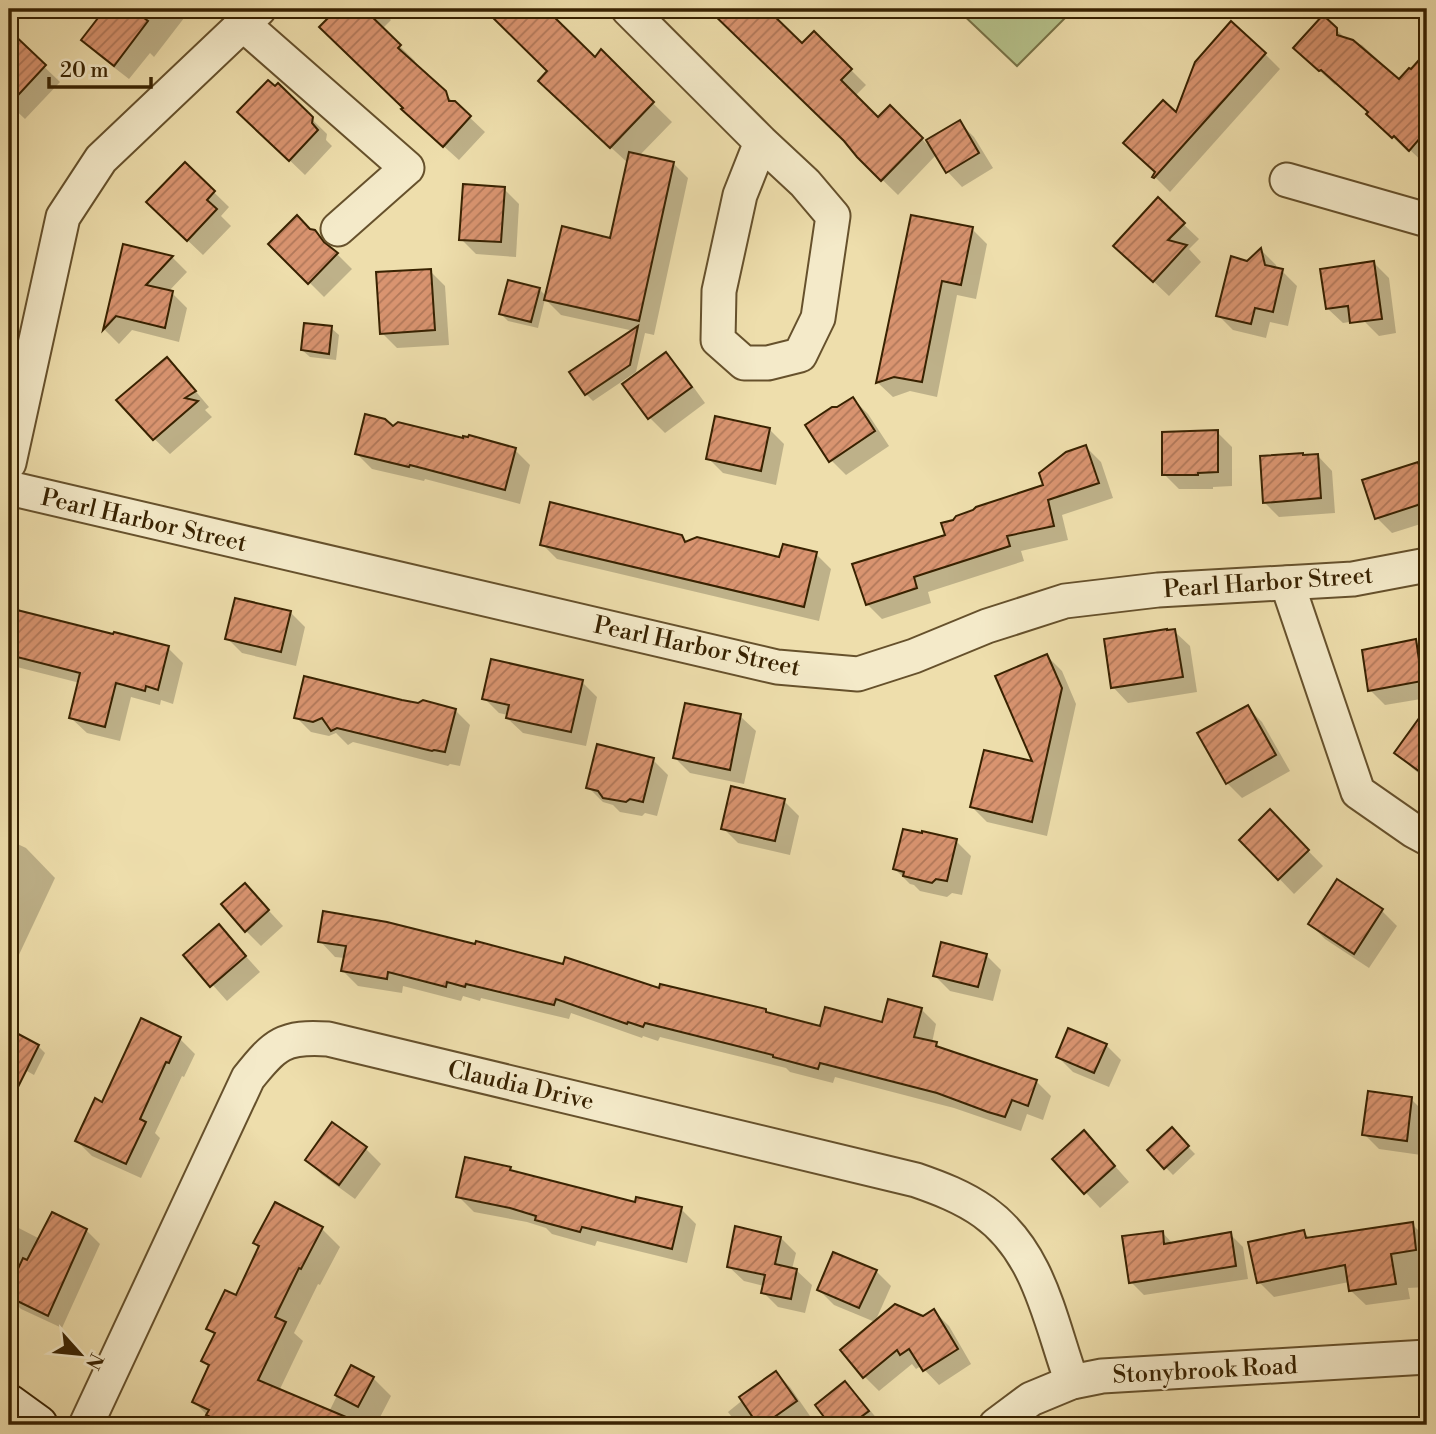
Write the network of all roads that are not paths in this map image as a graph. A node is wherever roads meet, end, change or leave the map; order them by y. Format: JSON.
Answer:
{"nodes":[{"id":1,"x":628,"y":9,"type":"edge"},
{"id":2,"x":252,"y":17,"type":"edge"},
{"id":3,"x":761,"y":142,"type":"junction"},
{"id":4,"x":1287,"y":180,"type":"dead end"},
{"id":5,"x":1427,"y":220,"type":"edge"},
{"id":6,"x":338,"y":229,"type":"dead end"},
{"id":7,"x":9,"y":463,"type":"edge"},
{"id":8,"x":9,"y":488,"type":"edge"},
{"id":9,"x":1427,"y":565,"type":"edge"},
{"id":10,"x":1287,"y":583,"type":"junction"},
{"id":11,"x":1427,"y":838,"type":"edge"},
{"id":12,"x":1427,"y":1357,"type":"edge"},
{"id":13,"x":1072,"y":1382,"type":"junction"},
{"id":14,"x":9,"y":1404,"type":"edge"},
{"id":15,"x":38,"y":1425,"type":"edge"},
{"id":16,"x":86,"y":1425,"type":"edge"},
{"id":17,"x":996,"y":1425,"type":"edge"}],
"edges":[{"from":1,"to":3,"type":"street"},
{"from":2,"to":6,"type":"street"},
{"from":2,"to":7,"type":"street"},
{"from":3,"to":3,"type":"street"},
{"from":4,"to":5,"type":"street"},
{"from":8,"to":10,"type":"street","name":"Pearl Harbor Street"},
{"from":9,"to":10,"type":"street","name":"Pearl Harbor Street"},
{"from":10,"to":11,"type":"street"},
{"from":12,"to":13,"type":"street","name":"Stonybrook Road"},
{"from":13,"to":16,"type":"street","name":"Claudia Drive"},
{"from":13,"to":17,"type":"street","name":"Stonybrook Road"},
{"from":14,"to":15,"type":"street"}]}
